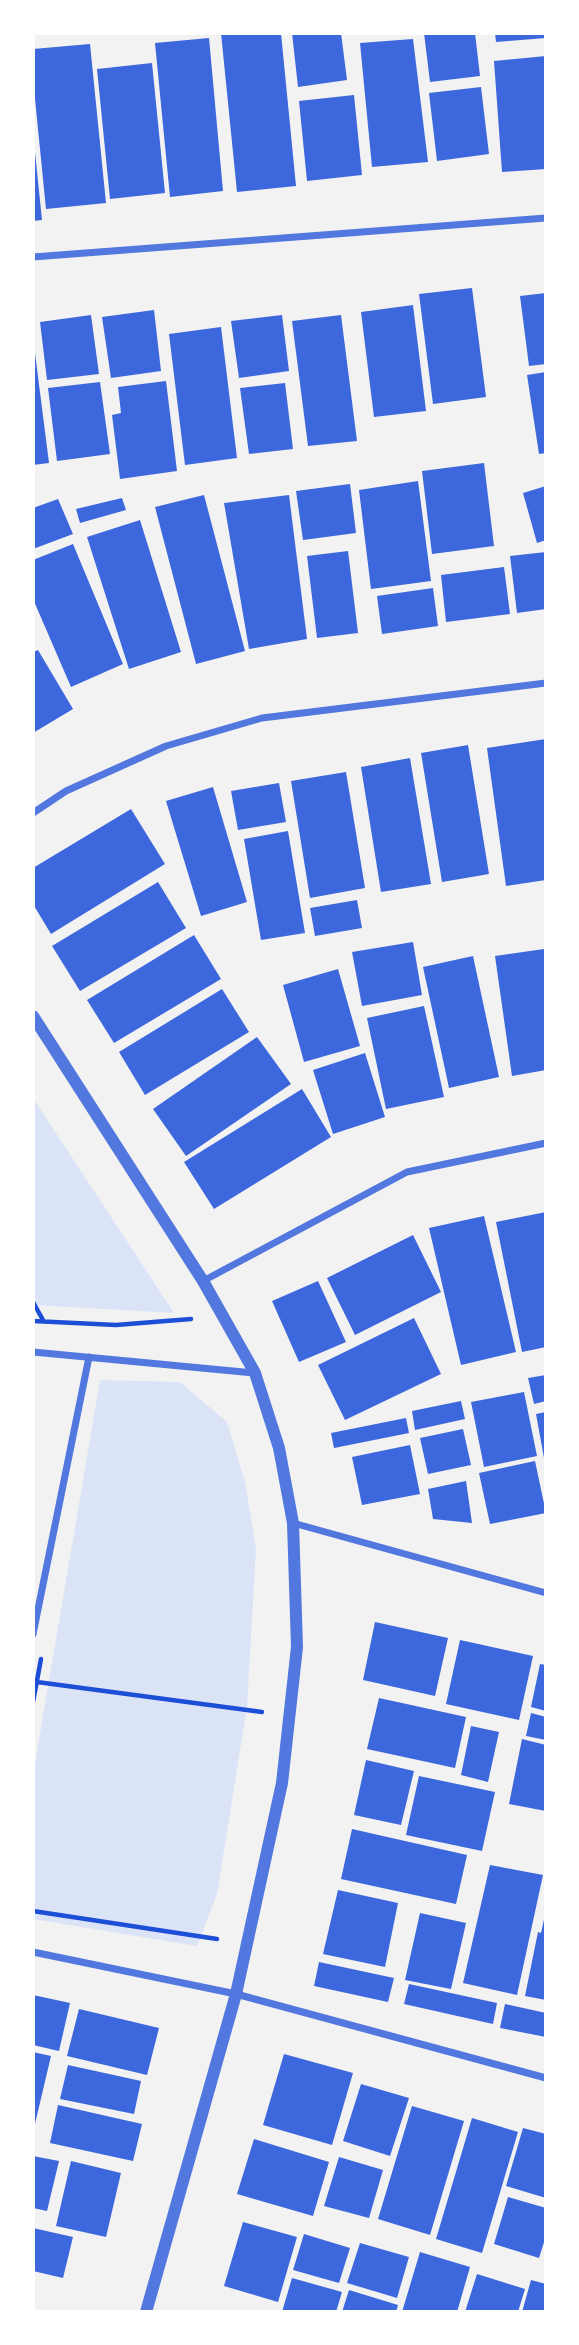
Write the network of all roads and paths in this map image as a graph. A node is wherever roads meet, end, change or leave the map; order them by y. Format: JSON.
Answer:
{"nodes":[{"id":1,"x":546,"y":218,"type":"edge"},
{"id":2,"x":33,"y":257,"type":"edge"},
{"id":3,"x":546,"y":683,"type":"edge"},
{"id":4,"x":33,"y":813,"type":"edge"},
{"id":5,"x":33,"y":1016,"type":"edge"},
{"id":6,"x":546,"y":1143,"type":"edge"},
{"id":7,"x":204,"y":1280,"type":"junction"},
{"id":8,"x":33,"y":1302,"type":"edge"},
{"id":9,"x":191,"y":1319,"type":"dead end"},
{"id":10,"x":33,"y":1321,"type":"edge"},
{"id":11,"x":44,"y":1321,"type":"junction"},
{"id":12,"x":33,"y":1352,"type":"edge"},
{"id":13,"x":89,"y":1357,"type":"junction"},
{"id":14,"x":255,"y":1373,"type":"junction"},
{"id":15,"x":293,"y":1523,"type":"junction"},
{"id":16,"x":546,"y":1593,"type":"edge"},
{"id":17,"x":33,"y":1634,"type":"edge"},
{"id":18,"x":42,"y":1655,"type":"dead end"},
{"id":19,"x":37,"y":1682,"type":"junction"},
{"id":20,"x":33,"y":1702,"type":"edge"},
{"id":21,"x":264,"y":1713,"type":"dead end"},
{"id":22,"x":33,"y":1911,"type":"edge"},
{"id":23,"x":217,"y":1939,"type":"dead end"},
{"id":24,"x":33,"y":1952,"type":"edge"},
{"id":25,"x":236,"y":1994,"type":"junction"},
{"id":26,"x":546,"y":2078,"type":"edge"},
{"id":27,"x":146,"y":2312,"type":"edge"}],
"edges":[{"from":1,"to":2,"type":"street"},
{"from":3,"to":4,"type":"street"},
{"from":5,"to":7,"type":"street"},
{"from":6,"to":7,"type":"street"},
{"from":7,"to":14,"type":"street"},
{"from":8,"to":11,"type":"path"},
{"from":9,"to":11,"type":"path"},
{"from":10,"to":11,"type":"path"},
{"from":12,"to":13,"type":"street"},
{"from":13,"to":14,"type":"street"},
{"from":13,"to":17,"type":"street"},
{"from":14,"to":15,"type":"street"},
{"from":15,"to":16,"type":"street"},
{"from":15,"to":25,"type":"street"},
{"from":18,"to":19,"type":"path"},
{"from":19,"to":20,"type":"path"},
{"from":19,"to":21,"type":"path"},
{"from":22,"to":23,"type":"path"},
{"from":24,"to":25,"type":"street"},
{"from":25,"to":26,"type":"street"},
{"from":25,"to":27,"type":"street"}]}
